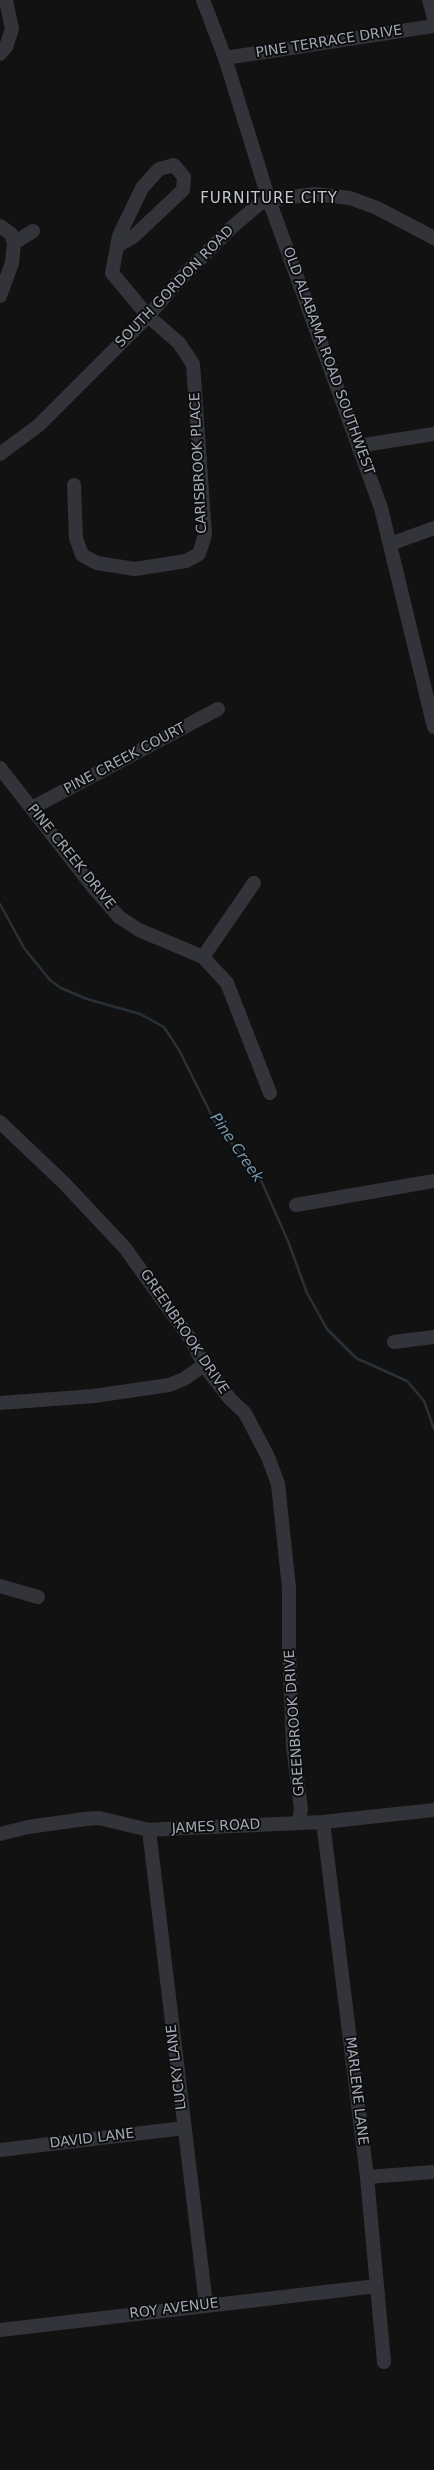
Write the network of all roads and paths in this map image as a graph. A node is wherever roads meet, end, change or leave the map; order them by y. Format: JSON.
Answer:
{"nodes":[{"id":1,"x":6,"y":0,"type":"edge"},
{"id":2,"x":203,"y":0,"type":"edge"},
{"id":3,"x":429,"y":0,"type":"edge"},
{"id":4,"x":434,"y":18,"type":"edge"},
{"id":5,"x":434,"y":26,"type":"edge"},
{"id":6,"x":0,"y":54,"type":"edge"},
{"id":7,"x":225,"y":58,"type":"junction"},
{"id":8,"x":269,"y":200,"type":"junction"},
{"id":9,"x":0,"y":226,"type":"edge"},
{"id":10,"x":33,"y":231,"type":"dead end"},
{"id":11,"x":434,"y":238,"type":"edge"},
{"id":12,"x":14,"y":243,"type":"junction"},
{"id":13,"x":117,"y":246,"type":"junction"},
{"id":14,"x":0,"y":296,"type":"edge"},
{"id":15,"x":148,"y":316,"type":"junction"},
{"id":16,"x":434,"y":434,"type":"edge"},
{"id":17,"x":358,"y":446,"type":"junction"},
{"id":18,"x":0,"y":454,"type":"edge"},
{"id":19,"x":74,"y":485,"type":"dead end"},
{"id":20,"x":434,"y":528,"type":"edge"},
{"id":21,"x":390,"y":544,"type":"junction"},
{"id":22,"x":218,"y":709,"type":"dead end"},
{"id":23,"x":434,"y":727,"type":"edge"},
{"id":24,"x":0,"y":768,"type":"edge"},
{"id":25,"x":32,"y":808,"type":"junction"},
{"id":26,"x":254,"y":883,"type":"dead end"},
{"id":27,"x":203,"y":957,"type":"junction"},
{"id":28,"x":270,"y":1093,"type":"dead end"},
{"id":29,"x":0,"y":1122,"type":"edge"},
{"id":30,"x":434,"y":1181,"type":"edge"},
{"id":31,"x":296,"y":1205,"type":"dead end"},
{"id":32,"x":434,"y":1337,"type":"edge"},
{"id":33,"x":394,"y":1342,"type":"dead end"},
{"id":34,"x":204,"y":1365,"type":"junction"},
{"id":35,"x":0,"y":1403,"type":"edge"},
{"id":36,"x":0,"y":1586,"type":"edge"},
{"id":37,"x":38,"y":1597,"type":"dead end"},
{"id":38,"x":434,"y":1810,"type":"edge"},
{"id":39,"x":323,"y":1822,"type":"junction"},
{"id":40,"x":299,"y":1823,"type":"junction"},
{"id":41,"x":149,"y":1830,"type":"junction"},
{"id":42,"x":0,"y":1834,"type":"edge"},
{"id":43,"x":184,"y":2128,"type":"junction"},
{"id":44,"x":0,"y":2150,"type":"edge"},
{"id":45,"x":434,"y":2172,"type":"edge"},
{"id":46,"x":367,"y":2178,"type":"junction"},
{"id":47,"x":377,"y":2286,"type":"junction"},
{"id":48,"x":206,"y":2305,"type":"junction"},
{"id":49,"x":0,"y":2330,"type":"edge"},
{"id":50,"x":384,"y":2362,"type":"dead end"}],
"edges":[{"from":1,"to":6,"type":"street"},
{"from":2,"to":7,"type":"street","name":"OLD ALABAMA ROAD SOUTHWEST"},
{"from":3,"to":4,"type":"street"},
{"from":5,"to":7,"type":"street","name":"PINE TERRACE DRIVE"},
{"from":7,"to":8,"type":"street","name":"OLD ALABAMA ROAD SOUTHWEST"},
{"from":8,"to":11,"type":"street","name":"SOUTH GORDON ROAD"},
{"from":8,"to":15,"type":"street","name":"SOUTH GORDON ROAD"},
{"from":8,"to":17,"type":"street","name":"OLD ALABAMA ROAD SOUTHWEST"},
{"from":9,"to":12,"type":"street"},
{"from":10,"to":12,"type":"street"},
{"from":12,"to":14,"type":"street"},
{"from":13,"to":13,"type":"street"},
{"from":13,"to":15,"type":"street","name":"CARISBROOK PLACE"},
{"from":15,"to":18,"type":"street","name":"SOUTH GORDON ROAD"},
{"from":15,"to":19,"type":"street","name":"CARISBROOK PLACE"},
{"from":16,"to":17,"type":"street"},
{"from":17,"to":21,"type":"street","name":"OLD ALABAMA ROAD SOUTHWEST"},
{"from":20,"to":21,"type":"street"},
{"from":21,"to":23,"type":"street","name":"OLD ALABAMA ROAD SOUTHWEST"},
{"from":22,"to":25,"type":"street","name":"PINE CREEK COURT"},
{"from":24,"to":25,"type":"street","name":"PINE CREEK DRIVE"},
{"from":25,"to":27,"type":"street","name":"PINE CREEK DRIVE"},
{"from":26,"to":27,"type":"street"},
{"from":27,"to":28,"type":"street","name":"PINE CREEK DRIVE"},
{"from":29,"to":34,"type":"street","name":"GREENBROOK DRIVE"},
{"from":30,"to":31,"type":"street"},
{"from":32,"to":33,"type":"street"},
{"from":34,"to":35,"type":"street"},
{"from":34,"to":40,"type":"street","name":"GREENBROOK DRIVE"},
{"from":36,"to":37,"type":"street"},
{"from":38,"to":39,"type":"street","name":"JAMES ROAD"},
{"from":39,"to":40,"type":"street","name":"JAMES ROAD"},
{"from":39,"to":46,"type":"street","name":"MARLENE LANE"},
{"from":40,"to":41,"type":"street","name":"JAMES ROAD"},
{"from":41,"to":42,"type":"street","name":"JAMES ROAD"},
{"from":41,"to":43,"type":"street","name":"LUCKY LANE"},
{"from":43,"to":44,"type":"street","name":"DAVID LANE"},
{"from":43,"to":48,"type":"street","name":"LUCKY LANE"},
{"from":45,"to":46,"type":"street"},
{"from":46,"to":47,"type":"street","name":"MARLENE LANE"},
{"from":47,"to":48,"type":"street","name":"ROY AVENUE"},
{"from":47,"to":50,"type":"street","name":"MARLENE LANE"},
{"from":48,"to":49,"type":"street","name":"ROY AVENUE"}]}
